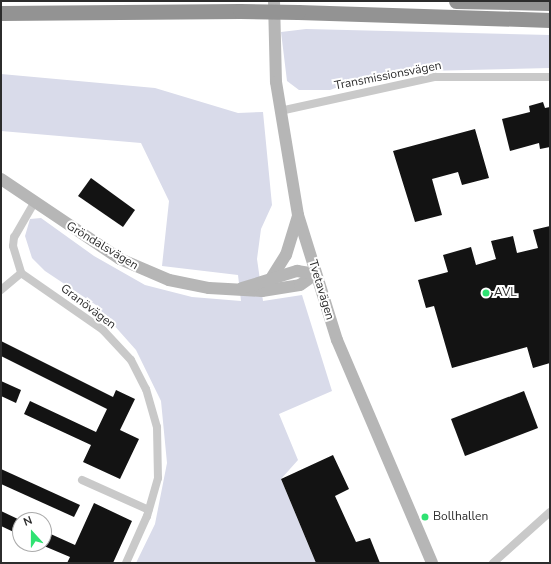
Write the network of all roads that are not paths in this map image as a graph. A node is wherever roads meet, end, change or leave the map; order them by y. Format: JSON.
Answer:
{"nodes":[{"id":1,"x":274,"y":1,"type":"edge"},
{"id":2,"x":456,"y":1,"type":"edge"},
{"id":3,"x":550,"y":3,"type":"edge"},
{"id":4,"x":1,"y":13,"type":"edge"},
{"id":5,"x":550,"y":20,"type":"edge"},
{"id":6,"x":550,"y":77,"type":"edge"},
{"id":7,"x":280,"y":111,"type":"junction"},
{"id":8,"x":1,"y":179,"type":"edge"},
{"id":9,"x":34,"y":203,"type":"junction"},
{"id":10,"x":298,"y":215,"type":"junction"},
{"id":11,"x":21,"y":273,"type":"junction"},
{"id":12,"x":316,"y":274,"type":"junction"},
{"id":13,"x":272,"y":277,"type":"junction"},
{"id":14,"x":1,"y":290,"type":"edge"},
{"id":15,"x":238,"y":290,"type":"junction"},
{"id":16,"x":82,"y":480,"type":"dead end"},
{"id":17,"x":149,"y":510,"type":"junction"},
{"id":18,"x":550,"y":512,"type":"edge"},
{"id":19,"x":126,"y":563,"type":"edge"},
{"id":20,"x":432,"y":563,"type":"edge"},
{"id":21,"x":493,"y":563,"type":"edge"}],
"edges":[{"from":1,"to":7,"type":"main road","name":"Tvetavägen"},
{"from":2,"to":3,"type":"highway"},
{"from":4,"to":5,"type":"highway","bridge":true},
{"from":6,"to":7,"type":"street","name":"Transmissionsvägen"},
{"from":7,"to":10,"type":"main road","name":"Tvetavägen"},
{"from":8,"to":9,"type":"main road","name":"Gröndalsvägen"},
{"from":9,"to":11,"type":"street"},
{"from":9,"to":15,"type":"main road","name":"Gröndalsvägen"},
{"from":10,"to":12,"type":"main road","name":"Tvetavägen"},
{"from":10,"to":13,"type":"main road"},
{"from":11,"to":14,"type":"street"},
{"from":11,"to":17,"type":"street","name":"Granövägen"},
{"from":12,"to":13,"type":"main road","name":"Gröndalsvägen"},
{"from":12,"to":15,"type":"main road","name":"Gröndalsvägen"},
{"from":12,"to":20,"type":"main road","name":"Tvetavägen"},
{"from":13,"to":15,"type":"main road","name":"Gröndalsvägen"},
{"from":16,"to":17,"type":"street"},
{"from":17,"to":19,"type":"street","name":"Granövägen"},
{"from":18,"to":21,"type":"street"}]}
